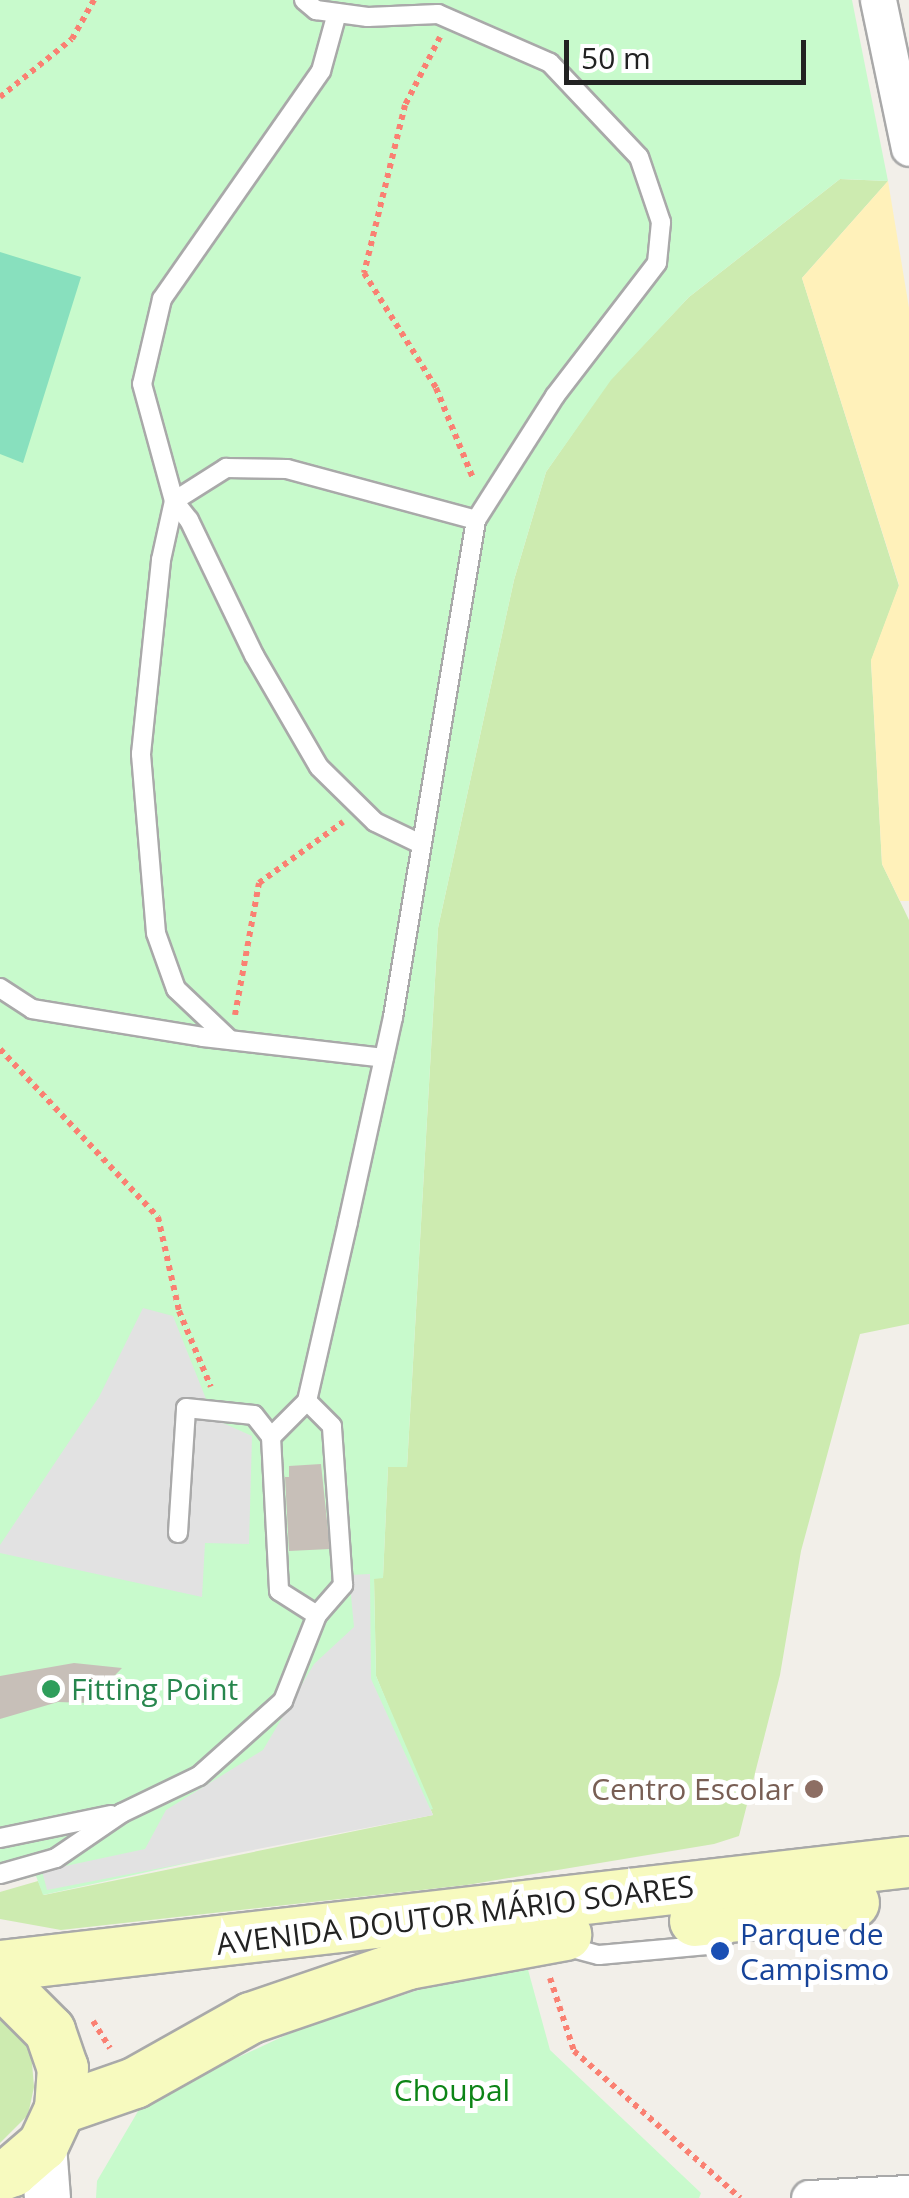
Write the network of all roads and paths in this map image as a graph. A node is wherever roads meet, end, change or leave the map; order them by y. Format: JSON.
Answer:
{"nodes":[{"id":1,"x":94,"y":0,"type":"edge"},
{"id":2,"x":304,"y":0,"type":"edge"},
{"id":3,"x":878,"y":0,"type":"edge"},
{"id":4,"x":337,"y":13,"type":"junction"},
{"id":5,"x":449,"y":19,"type":"junction"},
{"id":6,"x":0,"y":97,"type":"edge"},
{"id":7,"x":909,"y":148,"type":"edge"},
{"id":8,"x":174,"y":502,"type":"junction"},
{"id":9,"x":481,"y":514,"type":"junction"},
{"id":10,"x":363,"y":810,"type":"junction"},
{"id":11,"x":421,"y":844,"type":"junction"},
{"id":12,"x":0,"y":988,"type":"edge"},
{"id":13,"x":230,"y":1040,"type":"junction"},
{"id":14,"x":0,"y":1049,"type":"edge"},
{"id":15,"x":384,"y":1058,"type":"junction"},
{"id":16,"x":307,"y":1400,"type":"junction"},
{"id":17,"x":221,"y":1411,"type":"junction"},
{"id":18,"x":271,"y":1437,"type":"junction"},
{"id":19,"x":178,"y":1532,"type":"dead end"},
{"id":20,"x":317,"y":1614,"type":"junction"},
{"id":21,"x":122,"y":1813,"type":"junction"},
{"id":22,"x":0,"y":1838,"type":"edge"},
{"id":23,"x":909,"y":1862,"type":"edge"},
{"id":24,"x":0,"y":1874,"type":"edge"},
{"id":25,"x":909,"y":1897,"type":"edge"},
{"id":26,"x":536,"y":1938,"type":"junction"},
{"id":27,"x":0,"y":1966,"type":"edge"},
{"id":28,"x":0,"y":1981,"type":"edge"},
{"id":29,"x":52,"y":2127,"type":"junction"},
{"id":30,"x":0,"y":2176,"type":"edge"},
{"id":31,"x":909,"y":2193,"type":"edge"},
{"id":32,"x":48,"y":2198,"type":"edge"},
{"id":33,"x":740,"y":2198,"type":"edge"},
{"id":34,"x":809,"y":2198,"type":"edge"}],
"edges":[{"from":1,"to":6,"type":"path"},
{"from":2,"to":4,"type":"lane"},
{"from":3,"to":7,"type":"street"},
{"from":4,"to":5,"type":"lane"},
{"from":4,"to":8,"type":"lane"},
{"from":5,"to":9,"type":"path"},
{"from":5,"to":9,"type":"lane"},
{"from":8,"to":9,"type":"lane"},
{"from":8,"to":10,"type":"lane"},
{"from":8,"to":13,"type":"lane"},
{"from":9,"to":11,"type":"lane"},
{"from":10,"to":11,"type":"lane"},
{"from":10,"to":13,"type":"path"},
{"from":11,"to":15,"type":"lane"},
{"from":12,"to":13,"type":"lane"},
{"from":13,"to":15,"type":"lane"},
{"from":14,"to":17,"type":"path"},
{"from":15,"to":16,"type":"lane"},
{"from":16,"to":18,"type":"lane"},
{"from":16,"to":20,"type":"lane"},
{"from":17,"to":18,"type":"lane"},
{"from":17,"to":19,"type":"lane"},
{"from":18,"to":20,"type":"lane"},
{"from":20,"to":21,"type":"lane"},
{"from":21,"to":22,"type":"lane"},
{"from":21,"to":24,"type":"lane"},
{"from":23,"to":27,"type":"main road","name":"AVENIDA DOUTOR MÁRIO SOARES"},
{"from":25,"to":26,"type":"main road","name":"AVENIDA DOUTOR MÁRIO SOARES"},
{"from":26,"to":29,"type":"main road","name":"AVENIDA DOUTOR MÁRIO SOARES"},
{"from":26,"to":33,"type":"path"},
{"from":28,"to":29,"type":"main road"},
{"from":29,"to":30,"type":"main road","name":"AVENIDA DOUTOR MÁRIO SOARES"},
{"from":29,"to":32,"type":"street"},
{"from":31,"to":34,"type":"street"}]}
